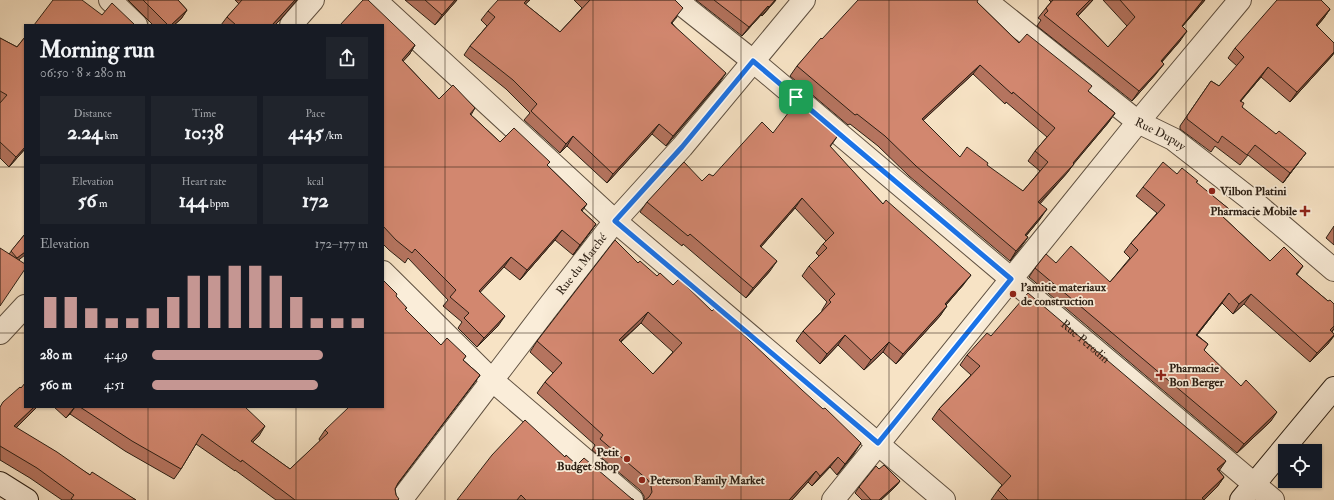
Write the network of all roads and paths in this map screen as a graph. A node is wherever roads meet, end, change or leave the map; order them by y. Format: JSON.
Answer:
{"nodes":[{"id":1,"x":110,"y":0,"type":"edge"},
{"id":2,"x":313,"y":0,"type":"edge"},
{"id":3,"x":375,"y":0,"type":"edge"},
{"id":4,"x":676,"y":0,"type":"edge"},
{"id":5,"x":804,"y":0,"type":"edge"},
{"id":6,"x":986,"y":0,"type":"edge"},
{"id":7,"x":1240,"y":0,"type":"edge"},
{"id":8,"x":135,"y":24,"type":"edge"},
{"id":9,"x":292,"y":24,"type":"edge"},
{"id":10,"x":753,"y":61,"type":"junction"},
{"id":11,"x":1138,"y":122,"type":"junction"},
{"id":12,"x":615,"y":221,"type":"junction"},
{"id":13,"x":1334,"y":270,"type":"edge"},
{"id":14,"x":384,"y":273,"type":"edge"},
{"id":15,"x":1011,"y":279,"type":"junction"},
{"id":16,"x":24,"y":307,"type":"edge"},
{"id":17,"x":0,"y":333,"type":"edge"},
{"id":18,"x":493,"y":381,"type":"junction"},
{"id":19,"x":1334,"y":388,"type":"edge"},
{"id":20,"x":878,"y":443,"type":"junction"},
{"id":21,"x":0,"y":483,"type":"edge"},
{"id":22,"x":1248,"y":492,"type":"edge"},
{"id":23,"x":27,"y":500,"type":"edge"},
{"id":24,"x":401,"y":500,"type":"edge"},
{"id":25,"x":632,"y":500,"type":"edge"},
{"id":26,"x":833,"y":500,"type":"edge"},
{"id":27,"x":944,"y":500,"type":"edge"},
{"id":28,"x":1273,"y":500,"type":"edge"}],
"edges":[{"from":1,"to":8,"type":"street"},
{"from":2,"to":9,"type":"street"},
{"from":3,"to":12,"type":"street"},
{"from":4,"to":10,"type":"street","name":"Rue Perodin"},
{"from":5,"to":10,"type":"street","name":"Rue du Marché"},
{"from":6,"to":11,"type":"street","name":"Rue Dupuy"},
{"from":7,"to":11,"type":"street"},
{"from":10,"to":12,"type":"street","name":"Rue du Marché"},
{"from":10,"to":15,"type":"street","name":"Rue Perodin"},
{"from":11,"to":13,"type":"street","name":"Rue Dupuy"},
{"from":11,"to":15,"type":"street"},
{"from":12,"to":18,"type":"street","name":"Rue du Marché"},
{"from":12,"to":20,"type":"street"},
{"from":14,"to":18,"type":"street"},
{"from":15,"to":20,"type":"street"},
{"from":15,"to":22,"type":"street","name":"Rue Perodin"},
{"from":16,"to":17,"type":"street"},
{"from":18,"to":24,"type":"street","name":"Rue du Marché"},
{"from":18,"to":25,"type":"street"},
{"from":19,"to":22,"type":"street"},
{"from":20,"to":26,"type":"street"},
{"from":20,"to":27,"type":"street"},
{"from":21,"to":23,"type":"street"},
{"from":22,"to":28,"type":"street","name":"Rue Perodin"}]}
